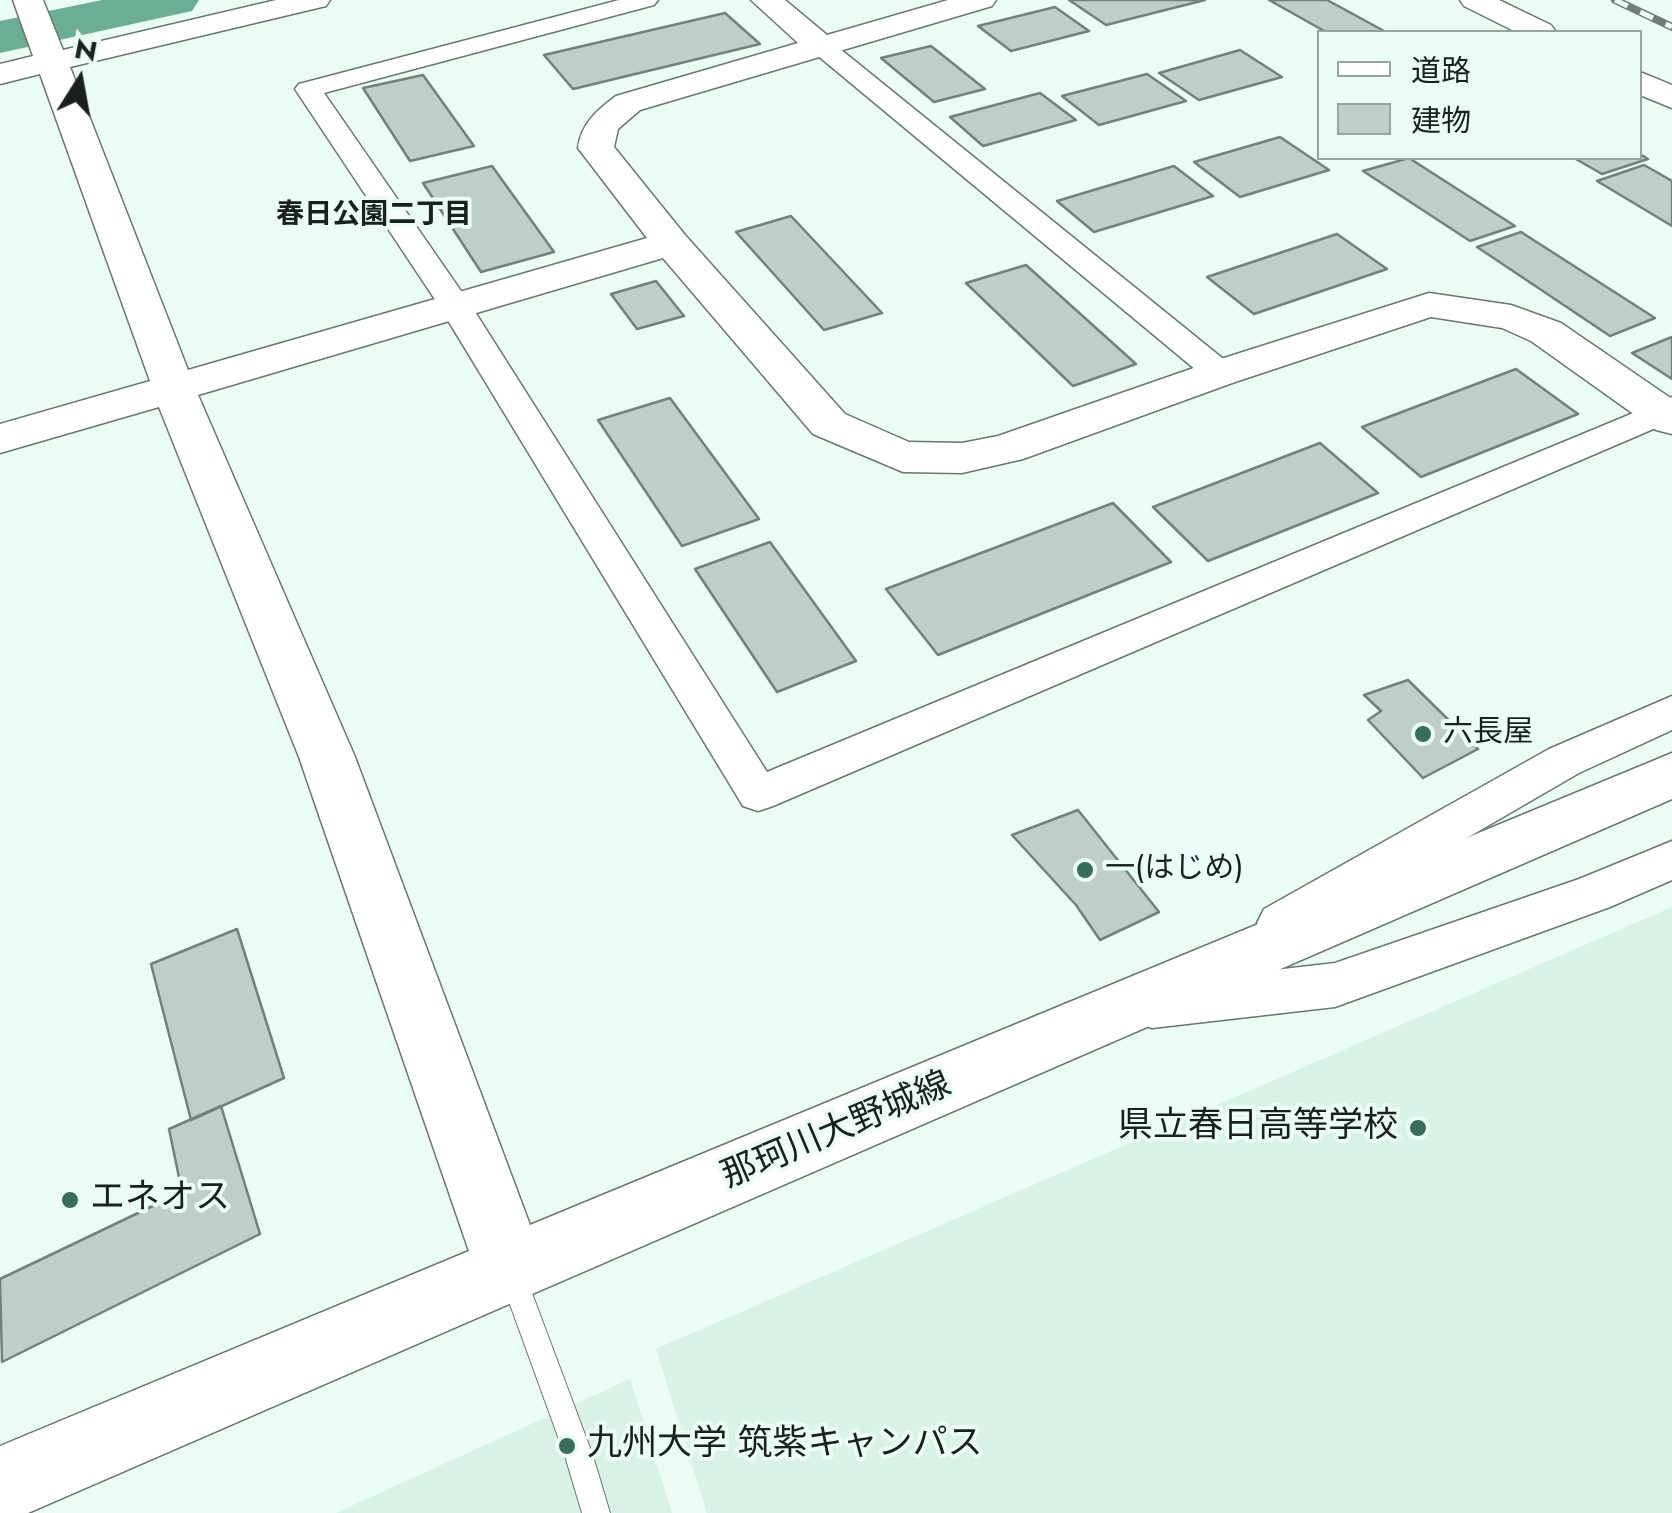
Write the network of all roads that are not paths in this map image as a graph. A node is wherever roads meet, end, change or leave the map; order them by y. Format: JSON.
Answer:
{"nodes":[{"id":1,"x":315,"y":0,"type":"edge"},
{"id":2,"x":646,"y":0,"type":"edge"},
{"id":3,"x":766,"y":0,"type":"edge"},
{"id":4,"x":981,"y":0,"type":"edge"},
{"id":5,"x":1476,"y":0,"type":"edge"},
{"id":6,"x":31,"y":5,"type":"edge"},
{"id":7,"x":1536,"y":30,"type":"edge"},
{"id":8,"x":820,"y":46,"type":"junction"},
{"id":9,"x":53,"y":61,"type":"junction"},
{"id":10,"x":0,"y":74,"type":"edge"},
{"id":11,"x":1642,"y":83,"type":"edge"},
{"id":12,"x":1672,"y":98,"type":"edge"},
{"id":13,"x":671,"y":243,"type":"junction"},
{"id":14,"x":454,"y":304,"type":"junction"},
{"id":15,"x":1220,"y":373,"type":"junction"},
{"id":16,"x":174,"y":389,"type":"junction"},
{"id":17,"x":1668,"y":413,"type":"edge"},
{"id":18,"x":0,"y":439,"type":"edge"},
{"id":19,"x":1672,"y":712,"type":"edge"},
{"id":20,"x":1672,"y":774,"type":"edge"},
{"id":21,"x":1672,"y":860,"type":"edge"},
{"id":22,"x":1127,"y":1009,"type":"junction"},
{"id":23,"x":511,"y":1270,"type":"junction"},
{"id":24,"x":0,"y":1485,"type":"edge"},
{"id":25,"x":596,"y":1513,"type":"edge"}],
"edges":[{"from":1,"to":9,"type":"street"},
{"from":2,"to":14,"type":"street"},
{"from":3,"to":8,"type":"street"},
{"from":4,"to":8,"type":"street"},
{"from":5,"to":7,"type":"street"},
{"from":6,"to":9,"type":"street"},
{"from":8,"to":13,"type":"street"},
{"from":8,"to":15,"type":"street"},
{"from":9,"to":10,"type":"street"},
{"from":9,"to":16,"type":"street"},
{"from":11,"to":12,"type":"street"},
{"from":13,"to":14,"type":"street"},
{"from":13,"to":15,"type":"street"},
{"from":14,"to":16,"type":"street"},
{"from":14,"to":17,"type":"street"},
{"from":15,"to":17,"type":"street"},
{"from":16,"to":18,"type":"street"},
{"from":16,"to":23,"type":"street"},
{"from":19,"to":22,"type":"street"},
{"from":20,"to":22,"type":"street","name":"那珂川大野城線"},
{"from":21,"to":22,"type":"street"},
{"from":22,"to":23,"type":"street","name":"那珂川大野城線"},
{"from":23,"to":24,"type":"street","name":"那珂川大野城線"},
{"from":23,"to":25,"type":"lane"}]}
